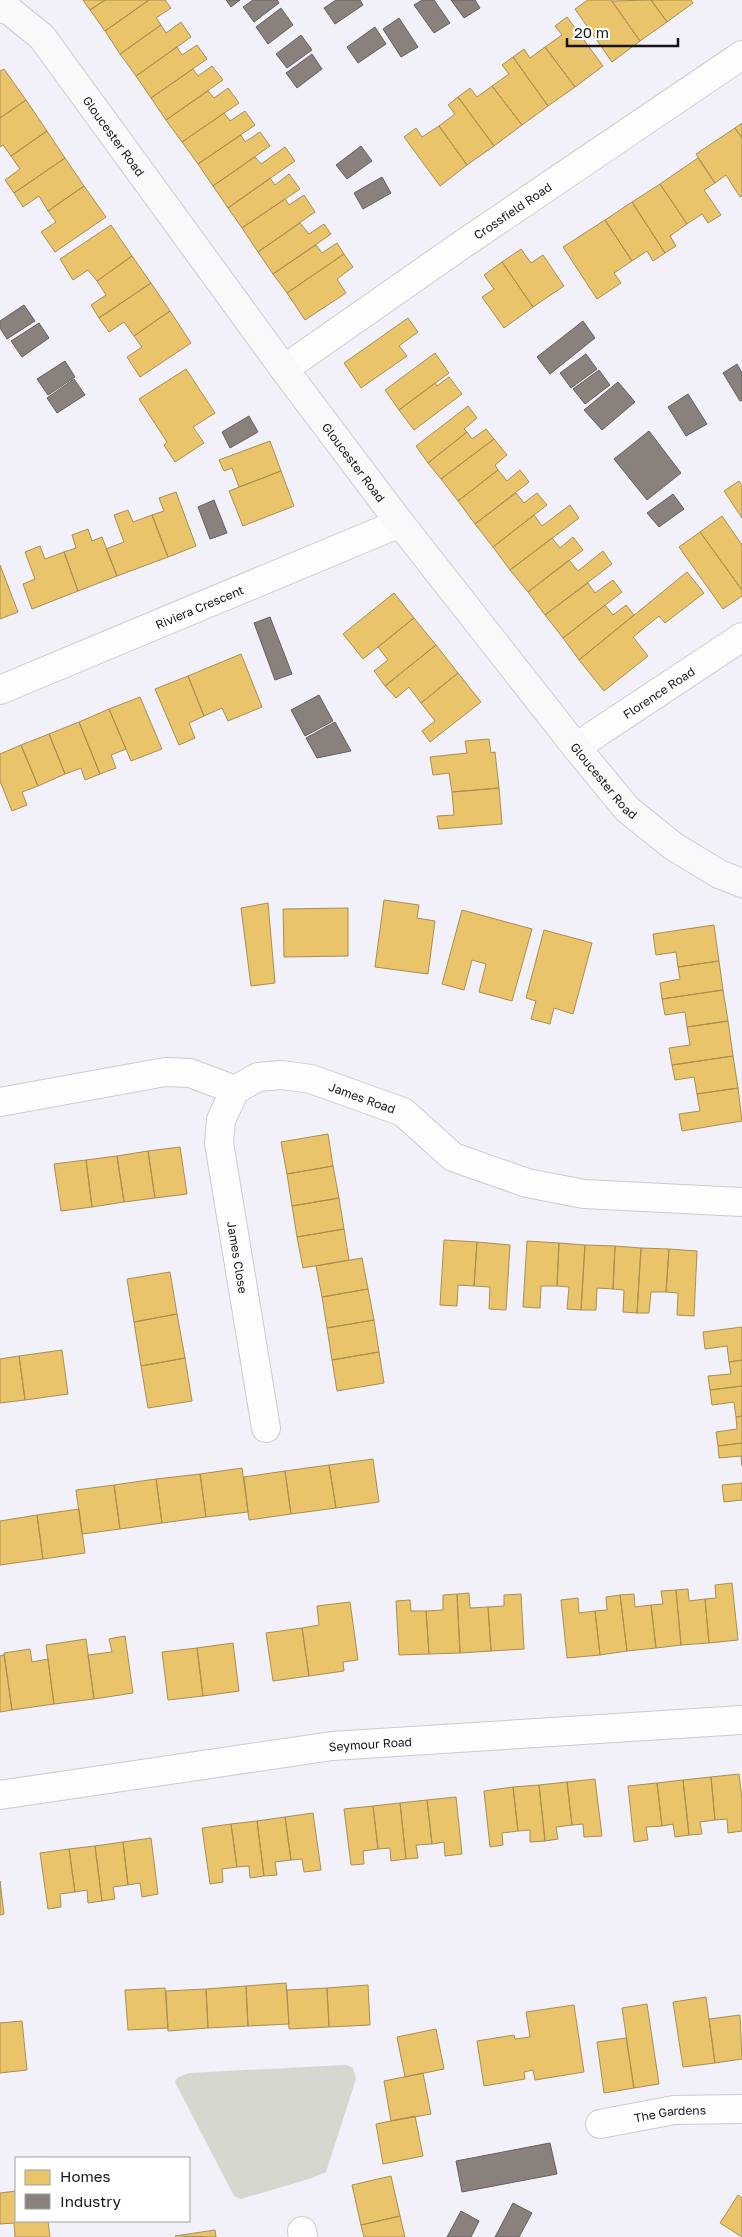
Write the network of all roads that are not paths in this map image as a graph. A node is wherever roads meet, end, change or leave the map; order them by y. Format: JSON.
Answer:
{"nodes":[{"id":1,"x":0,"y":8,"type":"edge"},
{"id":2,"x":742,"y":55,"type":"edge"},
{"id":3,"x":284,"y":370,"type":"junction"},
{"id":4,"x":400,"y":523,"type":"junction"},
{"id":5,"x":742,"y":637,"type":"edge"},
{"id":6,"x":0,"y":690,"type":"edge"},
{"id":7,"x":576,"y":747,"type":"junction"},
{"id":8,"x":742,"y":884,"type":"edge"},
{"id":9,"x":235,"y":1090,"type":"junction"},
{"id":10,"x":0,"y":1102,"type":"edge"},
{"id":11,"x":742,"y":1202,"type":"edge"},
{"id":12,"x":266,"y":1428,"type":"dead end"},
{"id":13,"x":742,"y":1720,"type":"edge"},
{"id":14,"x":0,"y":1795,"type":"edge"},
{"id":15,"x":742,"y":2109,"type":"edge"},
{"id":16,"x":600,"y":2124,"type":"dead end"}],
"edges":[{"from":1,"to":3,"type":"street","name":"Gloucester Road"},
{"from":2,"to":3,"type":"street","name":"Crossfield Road"},
{"from":3,"to":4,"type":"street","name":"Gloucester Road"},
{"from":4,"to":6,"type":"street","name":"Riviera Crescent"},
{"from":4,"to":7,"type":"street","name":"Gloucester Road"},
{"from":5,"to":7,"type":"street","name":"Florence Road"},
{"from":7,"to":8,"type":"street","name":"Gloucester Road"},
{"from":9,"to":10,"type":"street"},
{"from":9,"to":11,"type":"street","name":"James Road"},
{"from":9,"to":12,"type":"street","name":"James Close"},
{"from":13,"to":14,"type":"street","name":"Seymour Road"},
{"from":15,"to":16,"type":"street","name":"The Gardens"}]}
